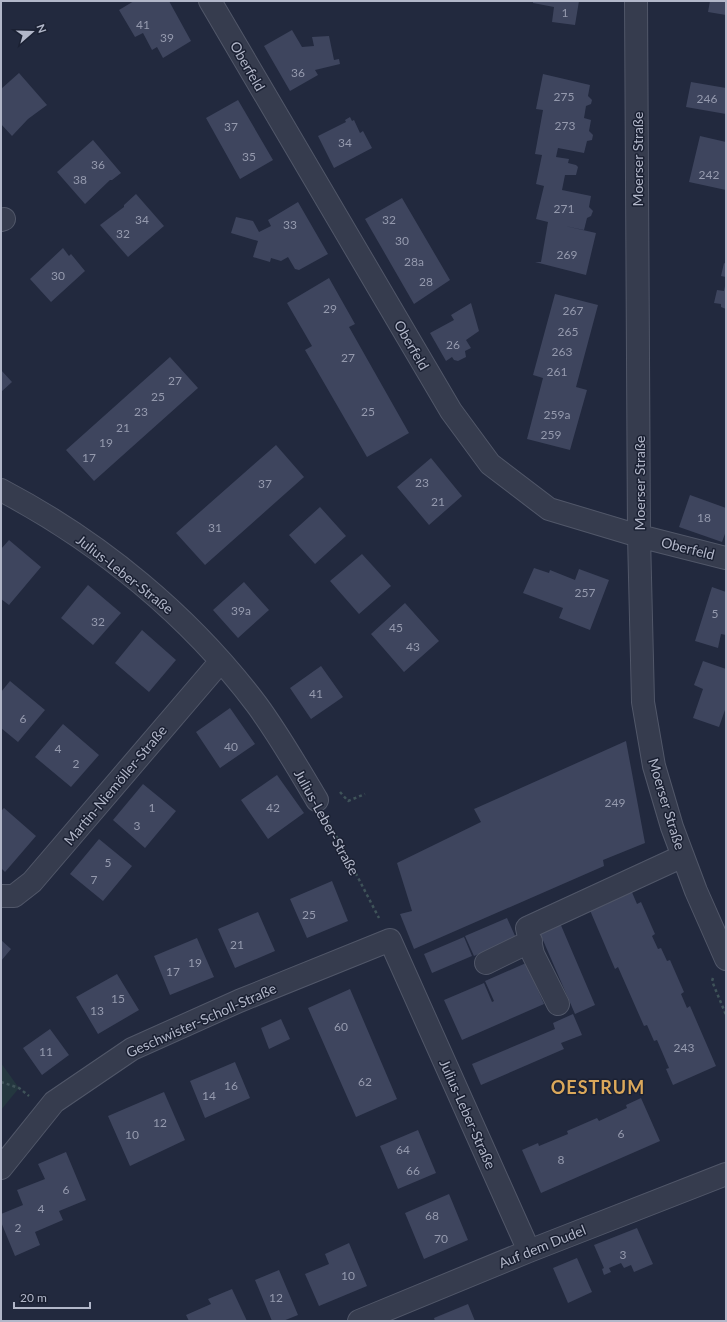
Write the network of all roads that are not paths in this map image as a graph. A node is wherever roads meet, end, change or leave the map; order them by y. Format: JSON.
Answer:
{"nodes":[{"id":1,"x":210,"y":1,"type":"edge"},
{"id":2,"x":636,"y":1,"type":"edge"},
{"id":3,"x":1,"y":490,"type":"edge"},
{"id":4,"x":639,"y":536,"type":"junction"},
{"id":5,"x":726,"y":558,"type":"edge"},
{"id":6,"x":221,"y":661,"type":"junction"},
{"id":7,"x":317,"y":800,"type":"road end"},
{"id":8,"x":683,"y":856,"type":"junction"},
{"id":9,"x":1,"y":896,"type":"edge"},
{"id":10,"x":390,"y":940,"type":"joint"},
{"id":11,"x":531,"y":942,"type":"junction"},
{"id":12,"x":725,"y":954,"type":"edge"},
{"id":13,"x":486,"y":963,"type":"dead end"},
{"id":14,"x":558,"y":1004,"type":"dead end"},
{"id":15,"x":1,"y":1168,"type":"edge"},
{"id":16,"x":726,"y":1174,"type":"edge"},
{"id":17,"x":529,"y":1251,"type":"junction"},
{"id":18,"x":359,"y":1321,"type":"edge"}],
"edges":[{"from":1,"to":4,"type":"street","name":"Oberfeld"},
{"from":2,"to":4,"type":"street","name":"Moerser Straße"},
{"from":3,"to":6,"type":"street","name":"Julius-Leber-Straße"},
{"from":4,"to":5,"type":"street","name":"Oberfeld"},
{"from":4,"to":8,"type":"street","name":"Moerser Straße"},
{"from":6,"to":7,"type":"street","name":"Julius-Leber-Straße"},
{"from":6,"to":9,"type":"street","name":"Martin-Niemöller-Straße"},
{"from":8,"to":11,"type":"street"},
{"from":8,"to":12,"type":"street","name":"Moerser Straße"},
{"from":10,"to":15,"type":"street","name":"Geschwister-Scholl-Straße"},
{"from":10,"to":17,"type":"street","name":"Julius-Leber-Straße"},
{"from":11,"to":13,"type":"street"},
{"from":11,"to":14,"type":"street"},
{"from":16,"to":17,"type":"street","name":"Auf dem Dudel"},
{"from":17,"to":18,"type":"street","name":"Auf dem Dudel"}]}
